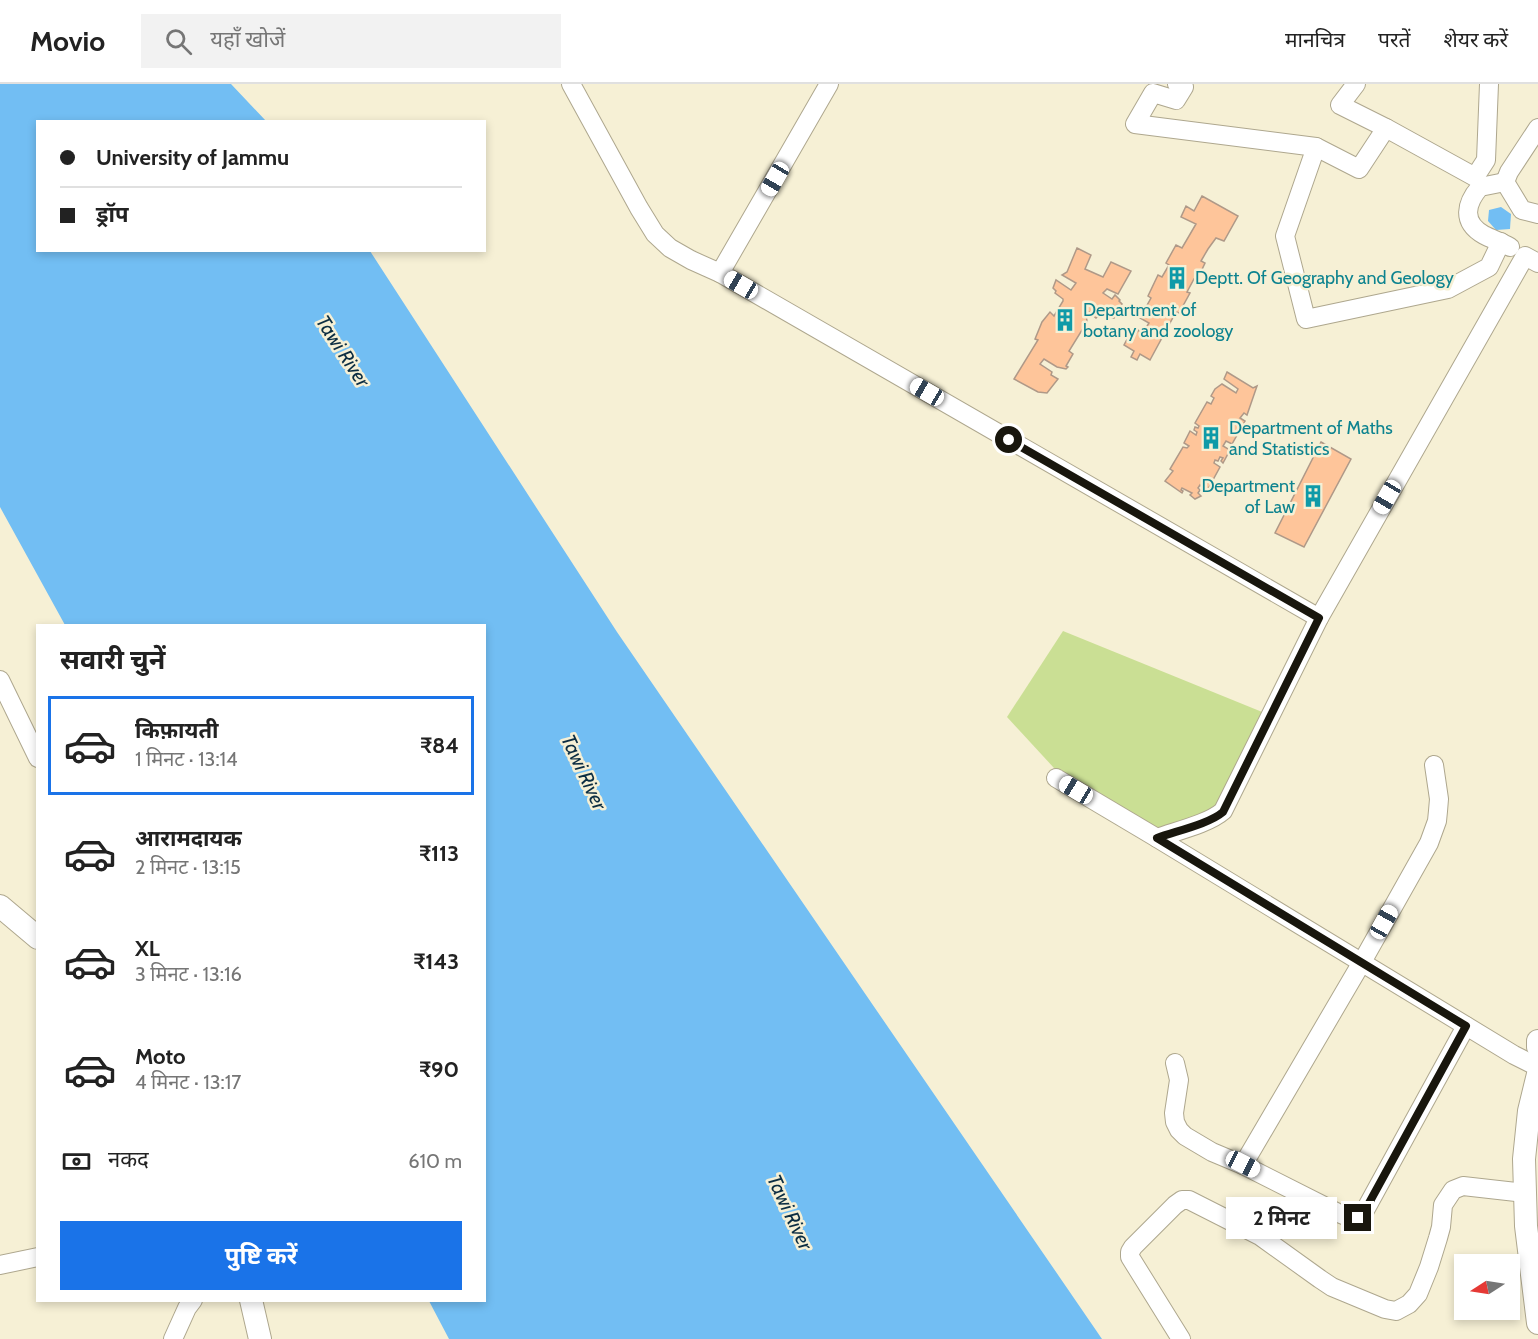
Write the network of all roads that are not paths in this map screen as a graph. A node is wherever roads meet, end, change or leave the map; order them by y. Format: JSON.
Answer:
{"nodes":[{"id":1,"x":571,"y":84,"type":"edge"},
{"id":2,"x":829,"y":84,"type":"edge"},
{"id":3,"x":1177,"y":84,"type":"edge"},
{"id":4,"x":1356,"y":84,"type":"edge"},
{"id":5,"x":1489,"y":84,"type":"edge"},
{"id":6,"x":1386,"y":128,"type":"junction"},
{"id":7,"x":1538,"y":128,"type":"edge"},
{"id":8,"x":1316,"y":147,"type":"junction"},
{"id":9,"x":1505,"y":182,"type":"junction"},
{"id":10,"x":1538,"y":214,"type":"edge"},
{"id":11,"x":1501,"y":242,"type":"junction"},
{"id":12,"x":1531,"y":260,"type":"edge"},
{"id":13,"x":720,"y":273,"type":"junction"},
{"id":14,"x":1319,"y":618,"type":"junction"},
{"id":15,"x":0,"y":680,"type":"edge"},
{"id":16,"x":36,"y":754,"type":"edge"},
{"id":17,"x":1434,"y":765,"type":"dead end"},
{"id":18,"x":1056,"y":778,"type":"dead end"},
{"id":19,"x":1157,"y":838,"type":"junction"},
{"id":20,"x":0,"y":888,"type":"edge"},
{"id":21,"x":0,"y":906,"type":"edge"},
{"id":22,"x":36,"y":916,"type":"edge"},
{"id":23,"x":36,"y":936,"type":"edge"},
{"id":24,"x":1362,"y":962,"type":"junction"},
{"id":25,"x":1466,"y":1026,"type":"junction"},
{"id":26,"x":1538,"y":1041,"type":"edge"},
{"id":27,"x":1538,"y":1047,"type":"edge"},
{"id":28,"x":1175,"y":1063,"type":"dead end"},
{"id":29,"x":1538,"y":1067,"type":"edge"},
{"id":30,"x":1538,"y":1074,"type":"edge"},
{"id":31,"x":1243,"y":1164,"type":"junction"},
{"id":32,"x":1525,"y":1193,"type":"junction"},
{"id":33,"x":36,"y":1257,"type":"edge"},
{"id":34,"x":0,"y":1265,"type":"edge"},
{"id":35,"x":192,"y":1302,"type":"edge"},
{"id":36,"x":251,"y":1302,"type":"edge"},
{"id":37,"x":264,"y":1302,"type":"edge"},
{"id":38,"x":1538,"y":1320,"type":"edge"},
{"id":39,"x":173,"y":1339,"type":"edge"},
{"id":40,"x":260,"y":1339,"type":"edge"},
{"id":41,"x":272,"y":1339,"type":"edge"},
{"id":42,"x":1181,"y":1339,"type":"edge"}],
"edges":[{"from":1,"to":13,"type":"street"},
{"from":2,"to":13,"type":"street"},
{"from":3,"to":8,"type":"street"},
{"from":4,"to":6,"type":"street"},
{"from":5,"to":6,"type":"street"},
{"from":6,"to":8,"type":"street"},
{"from":7,"to":9,"type":"street"},
{"from":8,"to":11,"type":"street"},
{"from":9,"to":10,"type":"street"},
{"from":9,"to":11,"type":"street"},
{"from":11,"to":12,"type":"street"},
{"from":12,"to":14,"type":"street"},
{"from":13,"to":14,"type":"street"},
{"from":14,"to":19,"type":"street"},
{"from":15,"to":16,"type":"street"},
{"from":17,"to":24,"type":"street"},
{"from":18,"to":19,"type":"street"},
{"from":19,"to":24,"type":"street"},
{"from":20,"to":22,"type":"main road"},
{"from":21,"to":23,"type":"main road"},
{"from":24,"to":25,"type":"street"},
{"from":24,"to":31,"type":"street"},
{"from":25,"to":29,"type":"street"},
{"from":25,"to":31,"type":"street"},
{"from":26,"to":27,"type":"main road"},
{"from":28,"to":31,"type":"street"},
{"from":30,"to":32,"type":"main road"},
{"from":32,"to":38,"type":"main road"},
{"from":32,"to":42,"type":"street"},
{"from":33,"to":34,"type":"street"},
{"from":35,"to":39,"type":"street"},
{"from":36,"to":40,"type":"main road"},
{"from":37,"to":41,"type":"main road"}]}
